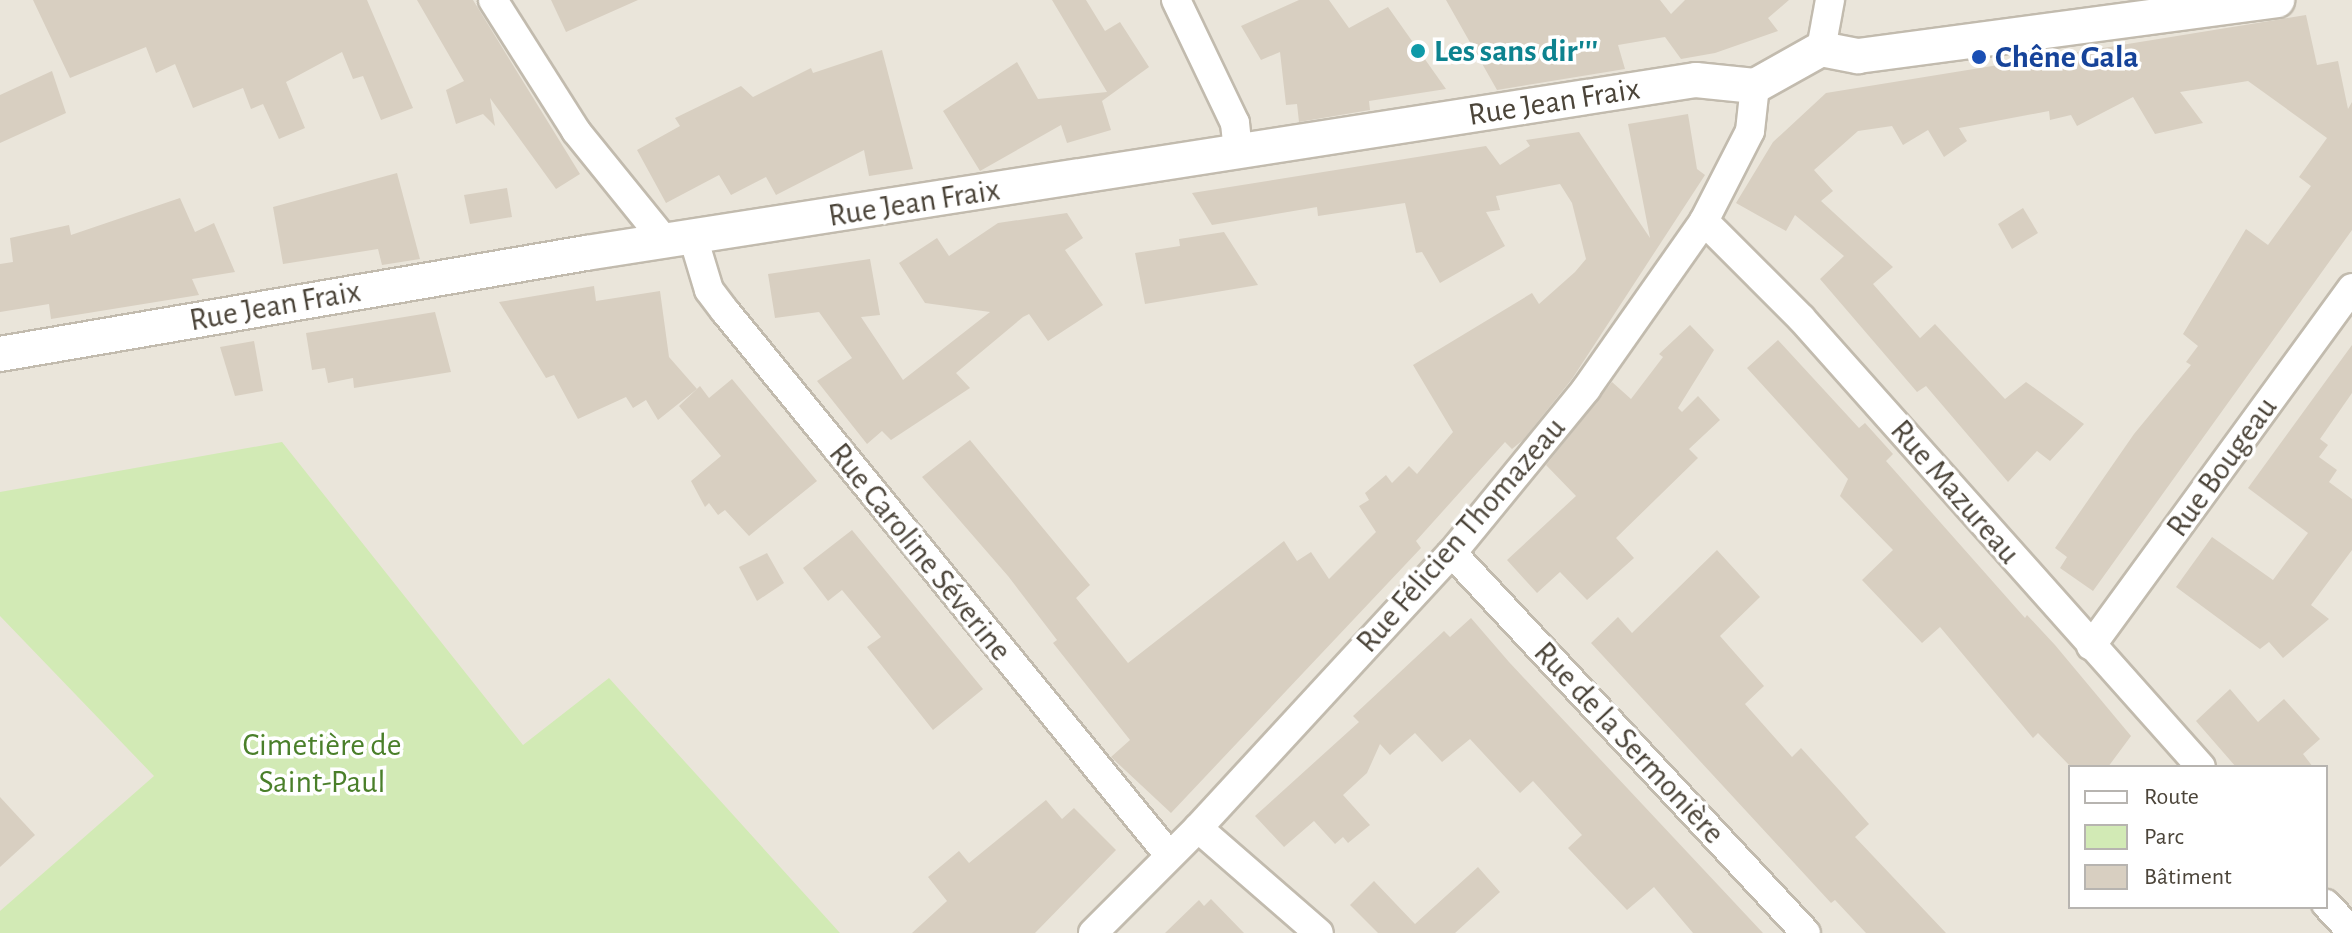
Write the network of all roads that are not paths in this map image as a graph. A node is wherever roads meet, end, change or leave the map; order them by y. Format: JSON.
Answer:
{"nodes":[{"id":1,"x":493,"y":0,"type":"edge"},
{"id":2,"x":1176,"y":0,"type":"edge"},
{"id":3,"x":1830,"y":0,"type":"edge"},
{"id":4,"x":2277,"y":0,"type":"edge"},
{"id":5,"x":1821,"y":49,"type":"junction"},
{"id":6,"x":1755,"y":86,"type":"junction"},
{"id":7,"x":1238,"y":153,"type":"junction"},
{"id":8,"x":1704,"y":221,"type":"junction"},
{"id":9,"x":679,"y":239,"type":"junction"},
{"id":10,"x":2352,"y":288,"type":"edge"},
{"id":11,"x":0,"y":354,"type":"edge"},
{"id":12,"x":1452,"y":553,"type":"junction"},
{"id":13,"x":2091,"y":646,"type":"junction"},
{"id":14,"x":2199,"y":765,"type":"edge"},
{"id":15,"x":1198,"y":828,"type":"junction"},
{"id":16,"x":1169,"y":855,"type":"junction"},
{"id":17,"x":2328,"y":906,"type":"edge"},
{"id":18,"x":2352,"y":932,"type":"edge"},
{"id":19,"x":1093,"y":933,"type":"edge"},
{"id":20,"x":1319,"y":933,"type":"edge"},
{"id":21,"x":1806,"y":933,"type":"edge"}],
"edges":[{"from":1,"to":9,"type":"street","name":"Rue Caroline Séverine"},
{"from":2,"to":7,"type":"street"},
{"from":3,"to":5,"type":"street"},
{"from":4,"to":5,"type":"street"},
{"from":5,"to":6,"type":"street"},
{"from":6,"to":7,"type":"street","name":"Rue Jean Fraix"},
{"from":6,"to":8,"type":"street","name":"Rue Félicien Thomazeau"},
{"from":7,"to":9,"type":"street","name":"Rue Jean Fraix"},
{"from":8,"to":12,"type":"street","name":"Rue Félicien Thomazeau"},
{"from":8,"to":13,"type":"street","name":"Rue Mazureau"},
{"from":9,"to":11,"type":"street","name":"Rue Jean Fraix"},
{"from":9,"to":16,"type":"street","name":"Rue Caroline Séverine"},
{"from":10,"to":13,"type":"street","name":"Rue Bougeau"},
{"from":12,"to":15,"type":"street","name":"Rue Félicien Thomazeau"},
{"from":12,"to":21,"type":"street","name":"Rue de la Sermonière"},
{"from":13,"to":14,"type":"street","name":"Rue Mazureau"},
{"from":15,"to":16,"type":"street","name":"Rue Félicien Thomazeau"},
{"from":15,"to":20,"type":"street"},
{"from":16,"to":19,"type":"street","name":"Rue Félicien Thomazeau"},
{"from":17,"to":18,"type":"street"}]}
